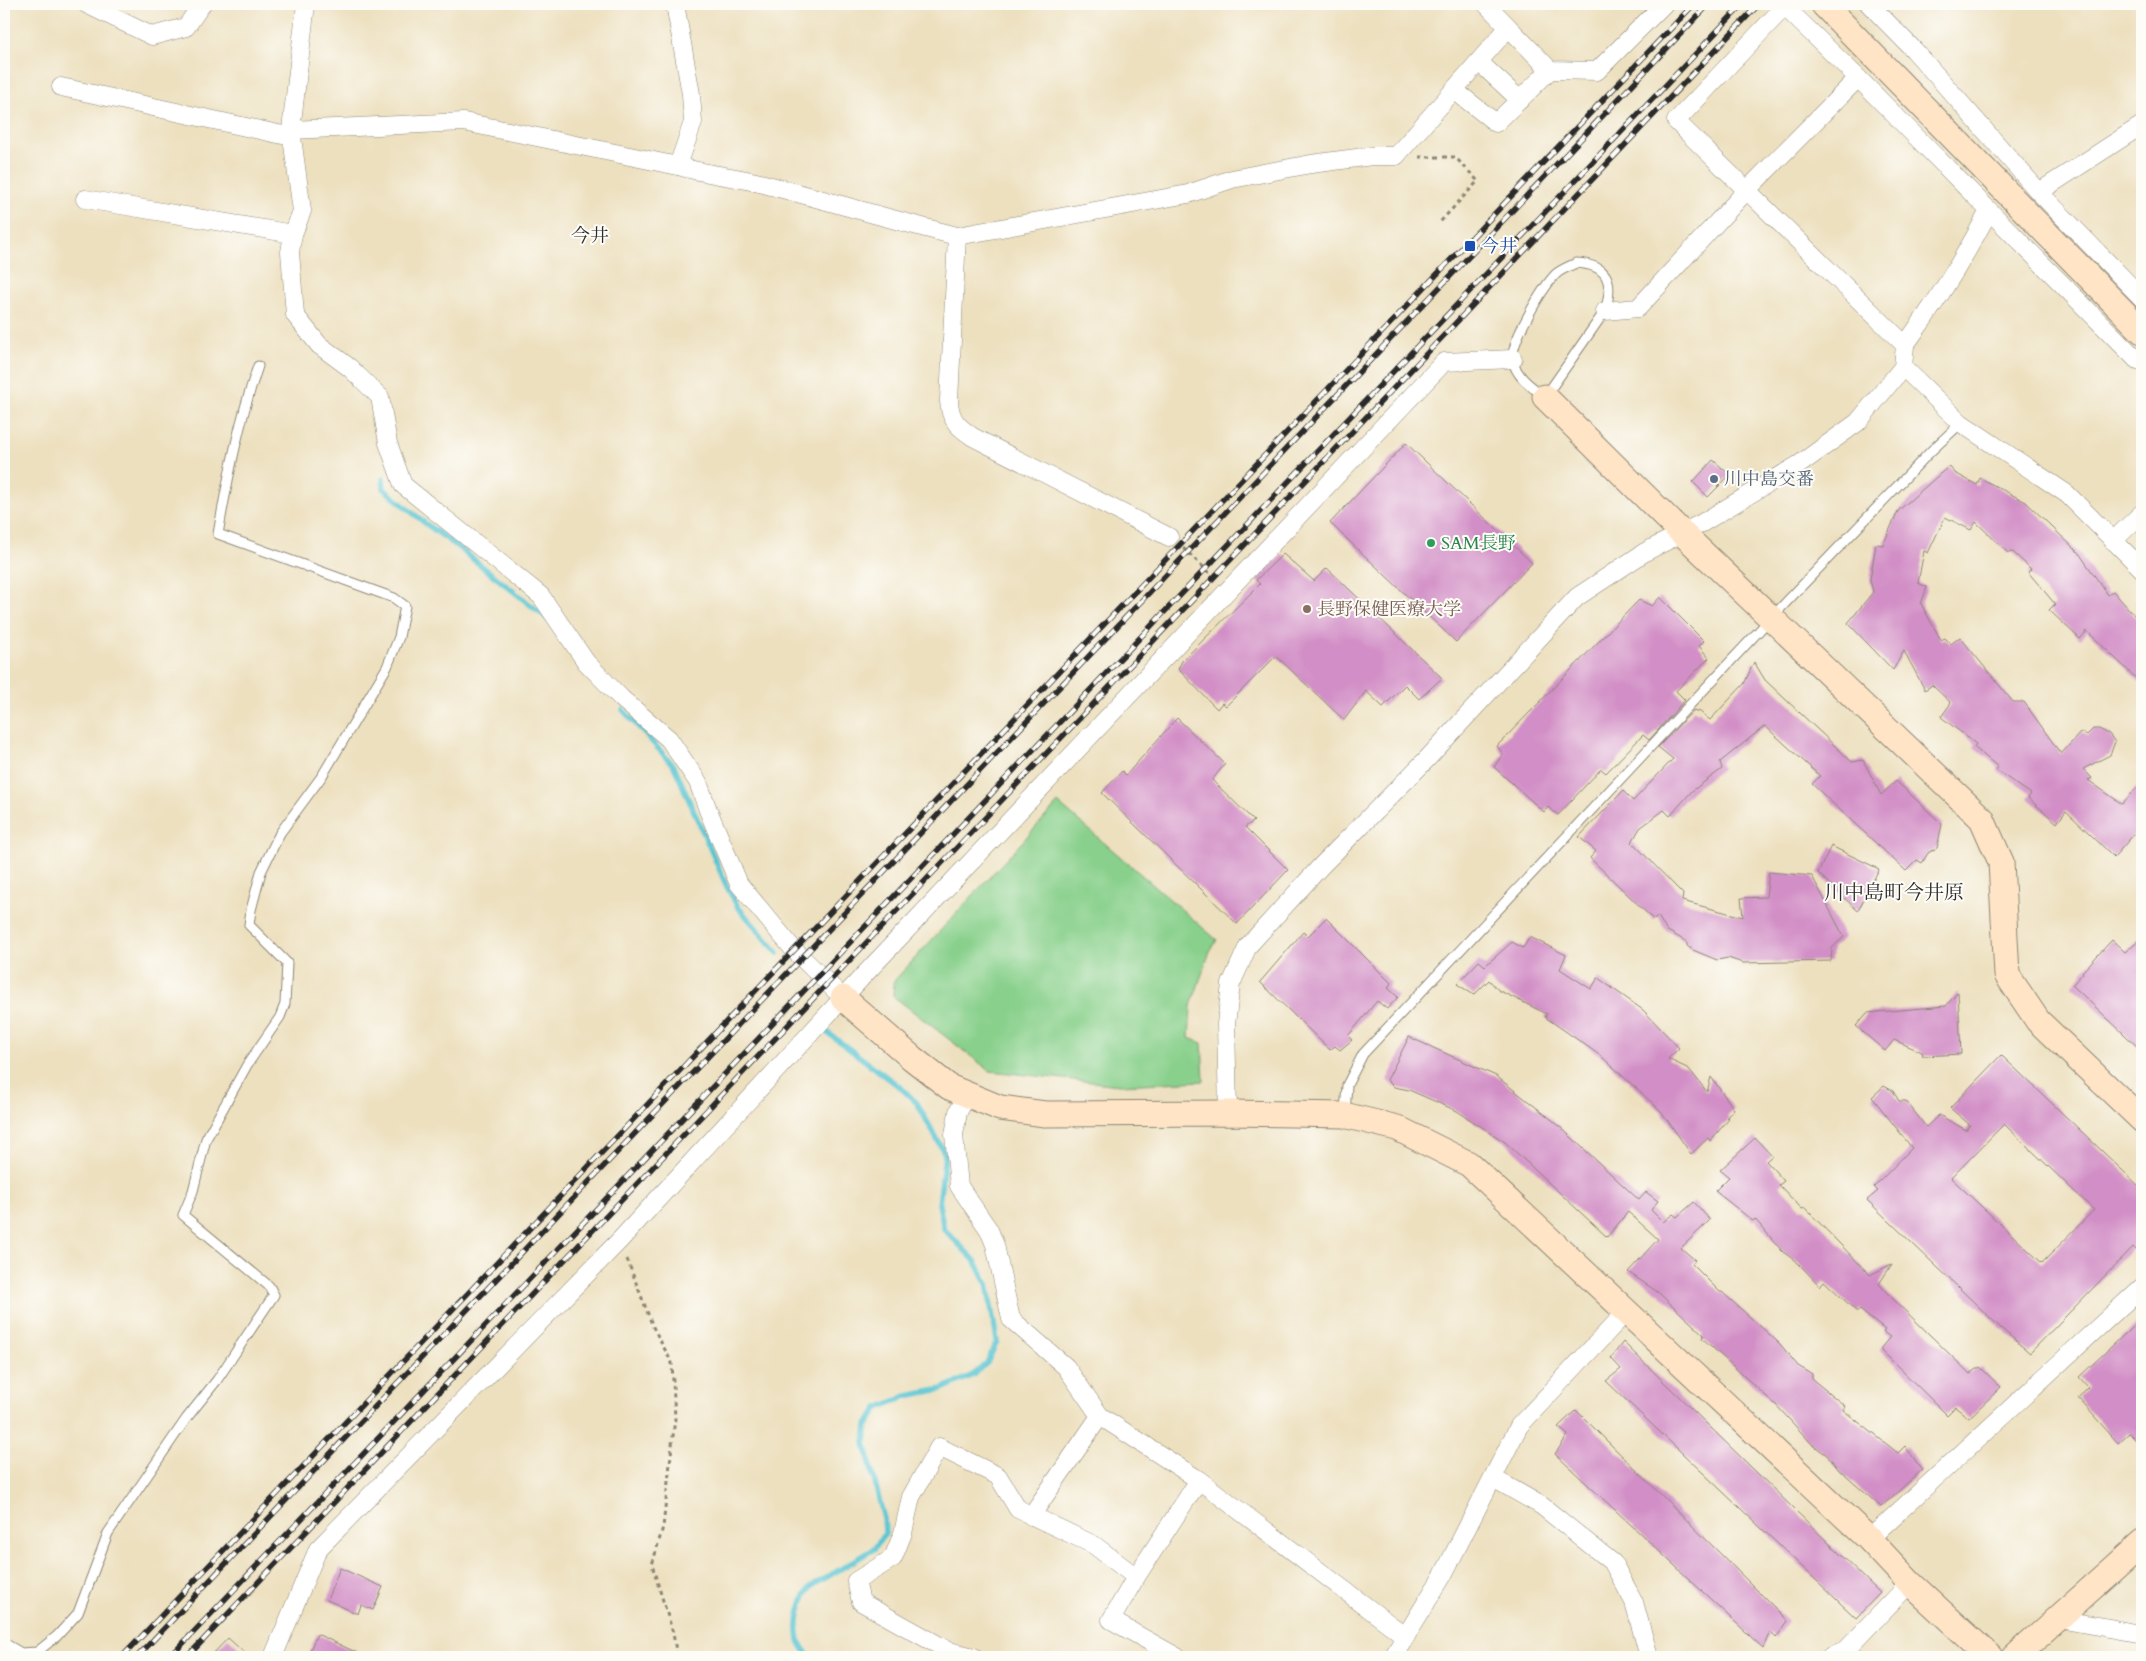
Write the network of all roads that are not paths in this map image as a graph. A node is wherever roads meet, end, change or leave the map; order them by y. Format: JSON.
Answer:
{"nodes":[{"id":1,"x":86,"y":4,"type":"edge"},
{"id":2,"x":201,"y":4,"type":"edge"},
{"id":3,"x":306,"y":4,"type":"edge"},
{"id":4,"x":674,"y":4,"type":"edge"},
{"id":5,"x":1486,"y":4,"type":"edge"},
{"id":6,"x":1664,"y":4,"type":"edge"},
{"id":7,"x":1869,"y":4,"type":"edge"},
{"id":8,"x":1786,"y":5,"type":"edge"},
{"id":9,"x":1824,"y":5,"type":"edge"},
{"id":10,"x":1508,"y":28,"type":"junction"},
{"id":11,"x":1479,"y":62,"type":"junction"},
{"id":12,"x":1550,"y":70,"type":"junction"},
{"id":13,"x":1858,"y":78,"type":"junction"},
{"id":14,"x":61,"y":88,"type":"dead end"},
{"id":15,"x":1454,"y":90,"type":"junction"},
{"id":16,"x":1520,"y":100,"type":"junction"},
{"id":17,"x":2142,"y":125,"type":"edge"},
{"id":18,"x":291,"y":134,"type":"junction"},
{"id":19,"x":678,"y":166,"type":"junction"},
{"id":20,"x":1746,"y":190,"type":"junction"},
{"id":21,"x":2039,"y":192,"type":"junction"},
{"id":22,"x":86,"y":199,"type":"dead end"},
{"id":23,"x":1989,"y":211,"type":"junction"},
{"id":24,"x":293,"y":234,"type":"junction"},
{"id":25,"x":957,"y":236,"type":"junction"},
{"id":26,"x":2142,"y":298,"type":"edge"},
{"id":27,"x":1606,"y":311,"type":"junction"},
{"id":28,"x":2142,"y":331,"type":"edge"},
{"id":29,"x":1905,"y":345,"type":"junction"},
{"id":30,"x":1513,"y":359,"type":"junction"},
{"id":31,"x":2142,"y":360,"type":"edge"},
{"id":32,"x":258,"y":366,"type":"dead end"},
{"id":33,"x":1903,"y":367,"type":"junction"},
{"id":34,"x":1544,"y":397,"type":"junction"},
{"id":35,"x":1961,"y":423,"type":"junction"},
{"id":36,"x":2142,"y":513,"type":"edge"},
{"id":37,"x":1682,"y":533,"type":"junction"},
{"id":38,"x":1169,"y":537,"type":"road end"},
{"id":39,"x":2112,"y":541,"type":"junction"},
{"id":40,"x":2142,"y":568,"type":"edge"},
{"id":41,"x":1772,"y":617,"type":"junction"},
{"id":42,"x":844,"y":998,"type":"junction"},
{"id":43,"x":968,"y":1095,"type":"junction"},
{"id":44,"x":1228,"y":1112,"type":"junction"},
{"id":45,"x":1344,"y":1115,"type":"junction"},
{"id":46,"x":2142,"y":1120,"type":"edge"},
{"id":47,"x":2142,"y":1287,"type":"edge"},
{"id":48,"x":1626,"y":1312,"type":"junction"},
{"id":49,"x":1100,"y":1416,"type":"junction"},
{"id":50,"x":1493,"y":1478,"type":"junction"},
{"id":51,"x":1200,"y":1480,"type":"junction"},
{"id":52,"x":1031,"y":1516,"type":"junction"},
{"id":53,"x":1869,"y":1539,"type":"junction"},
{"id":54,"x":2142,"y":1542,"type":"edge"},
{"id":55,"x":1136,"y":1577,"type":"junction"},
{"id":56,"x":1910,"y":1583,"type":"junction"},
{"id":57,"x":2059,"y":1619,"type":"junction"},
{"id":58,"x":2142,"y":1634,"type":"edge"},
{"id":59,"x":1406,"y":1636,"type":"junction"},
{"id":60,"x":4,"y":1643,"type":"edge"},
{"id":61,"x":948,"y":1654,"type":"edge"},
{"id":62,"x":273,"y":1657,"type":"edge"},
{"id":63,"x":974,"y":1657,"type":"edge"},
{"id":64,"x":1177,"y":1657,"type":"edge"},
{"id":65,"x":1393,"y":1657,"type":"edge"},
{"id":66,"x":1649,"y":1657,"type":"edge"},
{"id":67,"x":1830,"y":1657,"type":"edge"},
{"id":68,"x":1990,"y":1657,"type":"edge"},
{"id":69,"x":2015,"y":1657,"type":"edge"}],
"edges":[{"from":1,"to":2,"type":"street"},
{"from":3,"to":18,"type":"street"},
{"from":4,"to":19,"type":"street"},
{"from":5,"to":10,"type":"street"},
{"from":6,"to":12,"type":"street"},
{"from":7,"to":21,"type":"street"},
{"from":8,"to":13,"type":"street"},
{"from":8,"to":20,"type":"street"},
{"from":9,"to":28,"type":"street"},
{"from":10,"to":11,"type":"street"},
{"from":10,"to":12,"type":"street"},
{"from":11,"to":15,"type":"street"},
{"from":11,"to":16,"type":"street"},
{"from":12,"to":16,"type":"street"},
{"from":13,"to":20,"type":"street"},
{"from":13,"to":23,"type":"street"},
{"from":14,"to":18,"type":"street"},
{"from":15,"to":16,"type":"street"},
{"from":15,"to":25,"type":"street"},
{"from":17,"to":21,"type":"street"},
{"from":18,"to":19,"type":"street"},
{"from":18,"to":24,"type":"street"},
{"from":19,"to":25,"type":"street"},
{"from":20,"to":27,"type":"street"},
{"from":20,"to":29,"type":"street"},
{"from":21,"to":26,"type":"street"},
{"from":22,"to":24,"type":"street"},
{"from":23,"to":29,"type":"street"},
{"from":23,"to":31,"type":"street"},
{"from":24,"to":42,"type":"street"},
{"from":25,"to":38,"type":"street"},
{"from":27,"to":30,"type":"lane"},
{"from":27,"to":34,"type":"lane"},
{"from":29,"to":33,"type":"street"},
{"from":30,"to":34,"type":"lane"},
{"from":30,"to":42,"type":"street"},
{"from":32,"to":60,"type":"lane"},
{"from":33,"to":35,"type":"street"},
{"from":33,"to":37,"type":"street"},
{"from":34,"to":37,"type":"street"},
{"from":35,"to":39,"type":"street"},
{"from":35,"to":41,"type":"lane"},
{"from":36,"to":39,"type":"street"},
{"from":37,"to":41,"type":"street"},
{"from":37,"to":44,"type":"street"},
{"from":39,"to":40,"type":"street"},
{"from":41,"to":45,"type":"lane"},
{"from":41,"to":46,"type":"street"},
{"from":42,"to":43,"type":"street"},
{"from":42,"to":62,"type":"street"},
{"from":43,"to":44,"type":"street"},
{"from":43,"to":49,"type":"street"},
{"from":44,"to":45,"type":"street"},
{"from":45,"to":48,"type":"street"},
{"from":47,"to":53,"type":"street"},
{"from":48,"to":50,"type":"street"},
{"from":48,"to":53,"type":"street"},
{"from":49,"to":51,"type":"street"},
{"from":49,"to":52,"type":"street"},
{"from":50,"to":59,"type":"street"},
{"from":50,"to":66,"type":"street"},
{"from":51,"to":55,"type":"street"},
{"from":51,"to":59,"type":"street"},
{"from":52,"to":55,"type":"street"},
{"from":52,"to":61,"type":"street"},
{"from":53,"to":56,"type":"street"},
{"from":54,"to":57,"type":"street"},
{"from":55,"to":64,"type":"street"},
{"from":56,"to":67,"type":"street"},
{"from":56,"to":68,"type":"street"},
{"from":57,"to":58,"type":"street"},
{"from":57,"to":69,"type":"street"},
{"from":59,"to":65,"type":"street"},
{"from":61,"to":63,"type":"street"}]}
